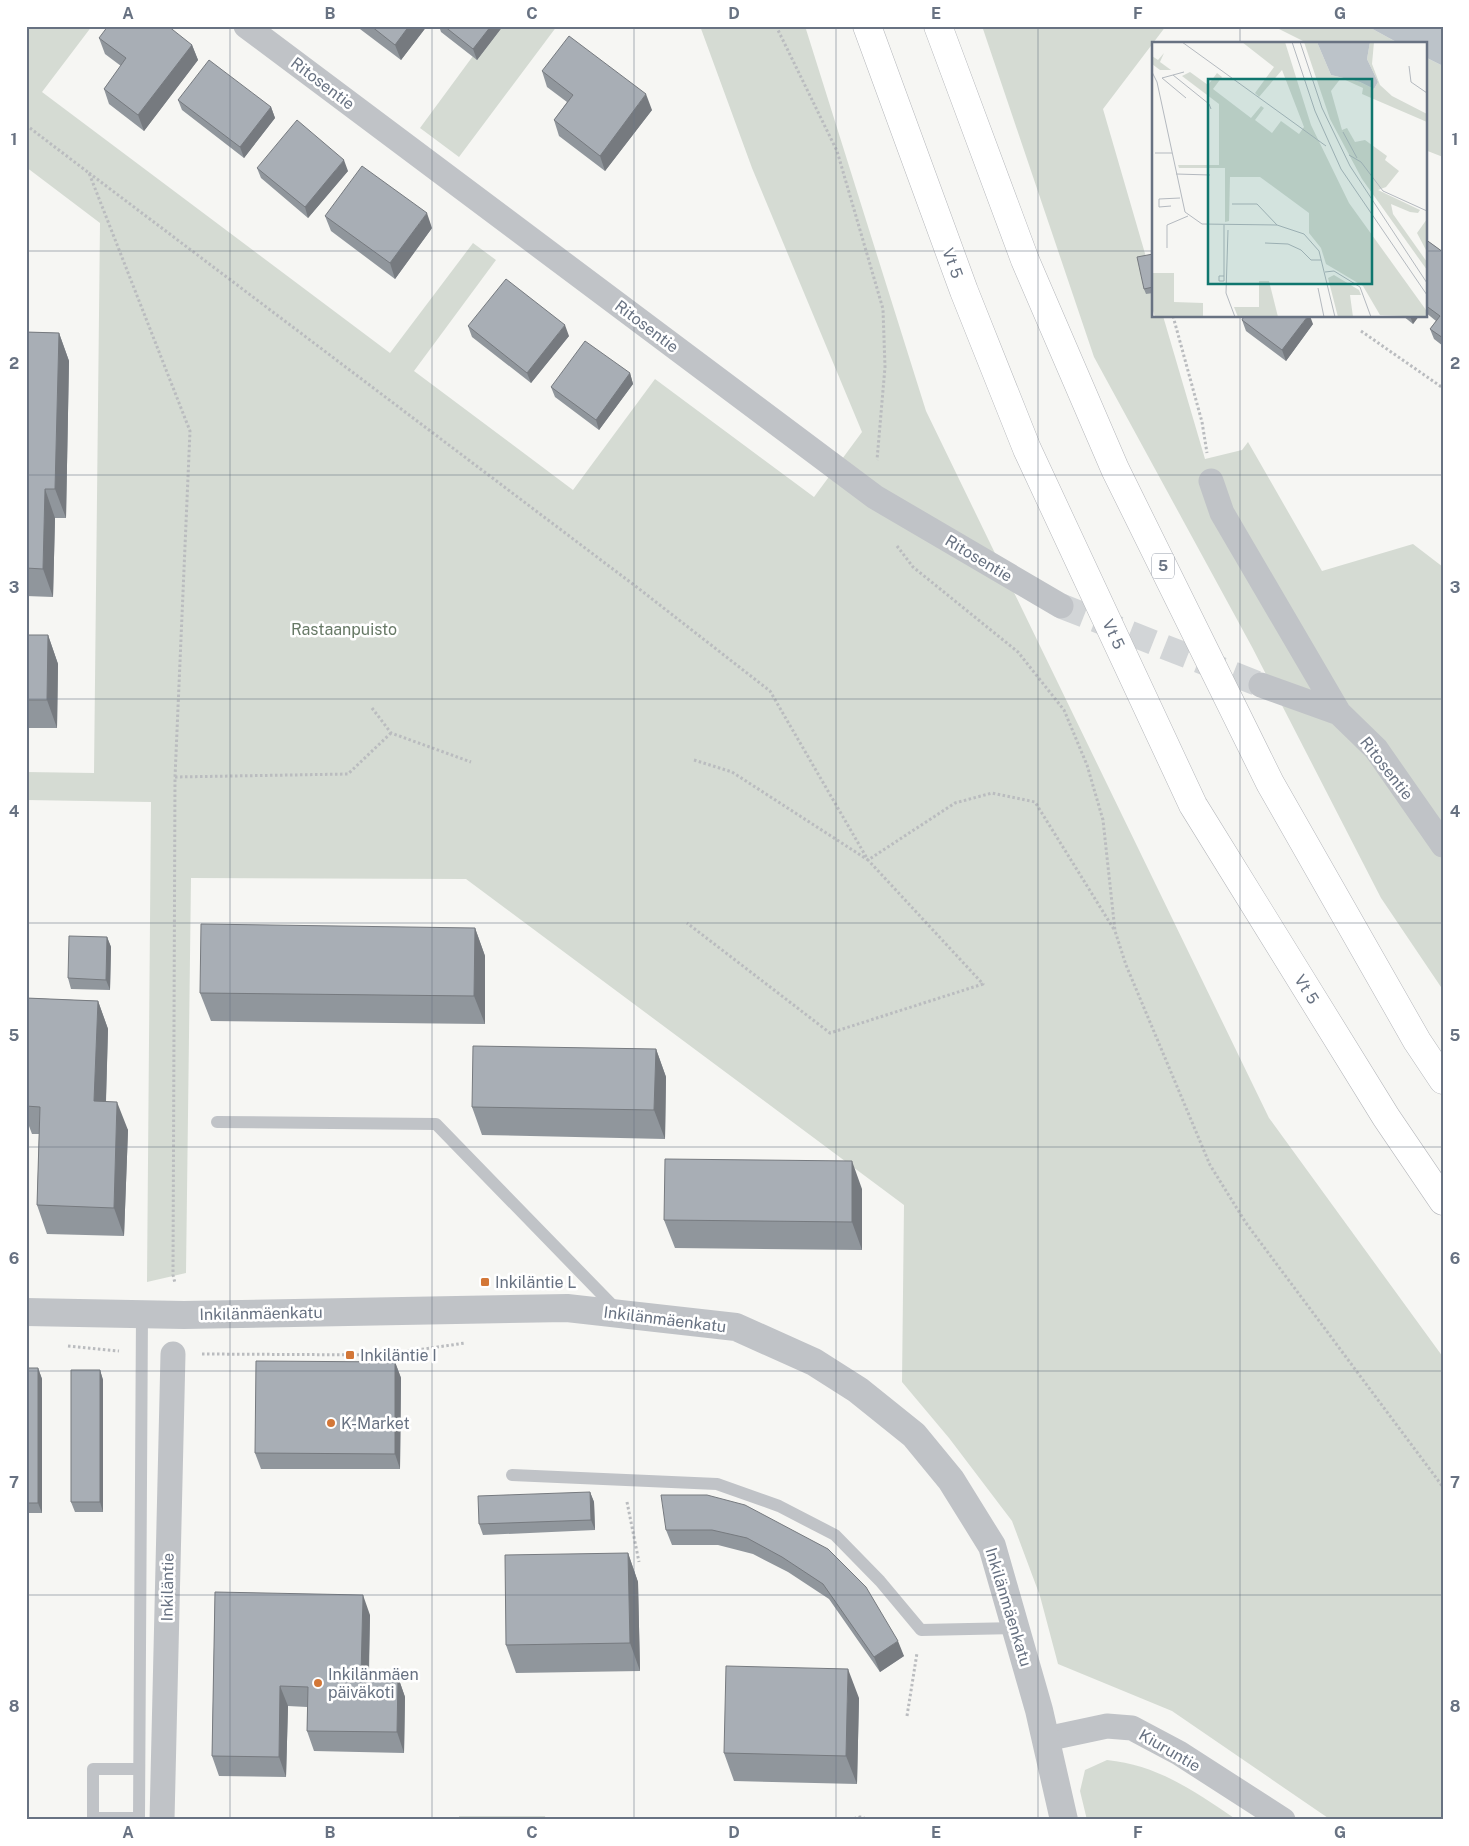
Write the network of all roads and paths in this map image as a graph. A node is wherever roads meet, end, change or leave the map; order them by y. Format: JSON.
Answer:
{"nodes":[{"id":1,"x":246,"y":26,"type":"edge"},
{"id":2,"x":867,"y":26,"type":"edge"},
{"id":3,"x":938,"y":26,"type":"edge"},
{"id":4,"x":26,"y":125,"type":"edge"},
{"id":5,"x":88,"y":173,"type":"junction"},
{"id":6,"x":1174,"y":318,"type":"edge"},
{"id":7,"x":1360,"y":330,"type":"dead end"},
{"id":8,"x":1443,"y":388,"type":"edge"},
{"id":9,"x":1211,"y":481,"type":"joint"},
{"id":10,"x":1061,"y":606,"type":"tunnel mouth"},
{"id":11,"x":1261,"y":685,"type":"tunnel mouth"},
{"id":12,"x":372,"y":708,"type":"dead end"},
{"id":13,"x":1339,"y":713,"type":"junction"},
{"id":14,"x":391,"y":733,"type":"junction"},
{"id":15,"x":694,"y":760,"type":"dead end"},
{"id":16,"x":471,"y":762,"type":"dead end"},
{"id":17,"x":175,"y":777,"type":"junction"},
{"id":18,"x":1443,"y":845,"type":"edge"},
{"id":19,"x":868,"y":860,"type":"junction"},
{"id":20,"x":687,"y":923,"type":"dead end"},
{"id":21,"x":1115,"y":931,"type":"dead end"},
{"id":22,"x":1443,"y":1080,"type":"edge"},
{"id":23,"x":1181,"y":1100,"type":"dead end"},
{"id":24,"x":217,"y":1122,"type":"dead end"},
{"id":25,"x":1443,"y":1201,"type":"edge"},
{"id":26,"x":26,"y":1312,"type":"edge"},
{"id":27,"x":142,"y":1312,"type":"junction"},
{"id":28,"x":620,"y":1312,"type":"junction"},
{"id":29,"x":184,"y":1315,"type":"junction"},
{"id":30,"x":467,"y":1343,"type":"dead end"},
{"id":31,"x":64,"y":1346,"type":"dead end"},
{"id":32,"x":173,"y":1354,"type":"joint"},
{"id":33,"x":142,"y":1357,"type":"junction"},
{"id":34,"x":512,"y":1475,"type":"dead end"},
{"id":35,"x":622,"y":1480,"type":"junction"},
{"id":36,"x":1443,"y":1487,"type":"edge"},
{"id":37,"x":639,"y":1562,"type":"dead end"},
{"id":38,"x":1017,"y":1628,"type":"junction"},
{"id":39,"x":921,"y":1630,"type":"junction"},
{"id":40,"x":907,"y":1716,"type":"dead end"},
{"id":41,"x":1046,"y":1739,"type":"junction"},
{"id":42,"x":139,"y":1769,"type":"junction"},
{"id":43,"x":162,"y":1820,"type":"edge"},
{"id":44,"x":848,"y":1820,"type":"edge"},
{"id":45,"x":871,"y":1820,"type":"edge"},
{"id":46,"x":1064,"y":1820,"type":"edge"},
{"id":47,"x":1282,"y":1820,"type":"edge"}],
"edges":[{"from":1,"to":10,"type":"street","name":"Ritosentie"},
{"from":2,"to":25,"type":"highway","name":"Vt 5"},
{"from":3,"to":22,"type":"highway","number":"5"},
{"from":4,"to":5,"type":"path"},
{"from":5,"to":17,"type":"path"},
{"from":5,"to":19,"type":"path"},
{"from":6,"to":9,"type":"path"},
{"from":7,"to":8,"type":"path"},
{"from":9,"to":13,"type":"street"},
{"from":11,"to":13,"type":"street","name":"Ritosentie"},
{"from":12,"to":14,"type":"path"},
{"from":13,"to":18,"type":"street","name":"Ritosentie"},
{"from":14,"to":16,"type":"path"},
{"from":14,"to":17,"type":"path"},
{"from":15,"to":19,"type":"path"},
{"from":17,"to":29,"type":"path"},
{"from":19,"to":20,"type":"path"},
{"from":19,"to":21,"type":"path"},
{"from":23,"to":36,"type":"path"},
{"from":24,"to":28,"type":"lane"},
{"from":26,"to":27,"type":"street","name":"Inkilänmäenkatu"},
{"from":27,"to":29,"type":"street","name":"Inkilänmäenkatu"},
{"from":27,"to":33,"type":"lane"},
{"from":28,"to":29,"type":"street","name":"Inkilänmäenkatu"},
{"from":28,"to":38,"type":"street","name":"Inkilänmäenkatu"},
{"from":30,"to":32,"type":"path"},
{"from":31,"to":33,"type":"path"},
{"from":32,"to":43,"type":"street","name":"Inkiläntie"},
{"from":33,"to":42,"type":"lane"},
{"from":34,"to":35,"type":"lane"},
{"from":35,"to":37,"type":"path"},
{"from":35,"to":39,"type":"lane"},
{"from":38,"to":39,"type":"lane"},
{"from":38,"to":41,"type":"street","name":"Inkilänmäenkatu"},
{"from":39,"to":40,"type":"path"},
{"from":41,"to":46,"type":"street","name":"Inkilänmäenkatu"},
{"from":41,"to":47,"type":"street","name":"Kiuruntie"},
{"from":42,"to":42,"type":"lane"},
{"from":44,"to":45,"type":"path"}]}
